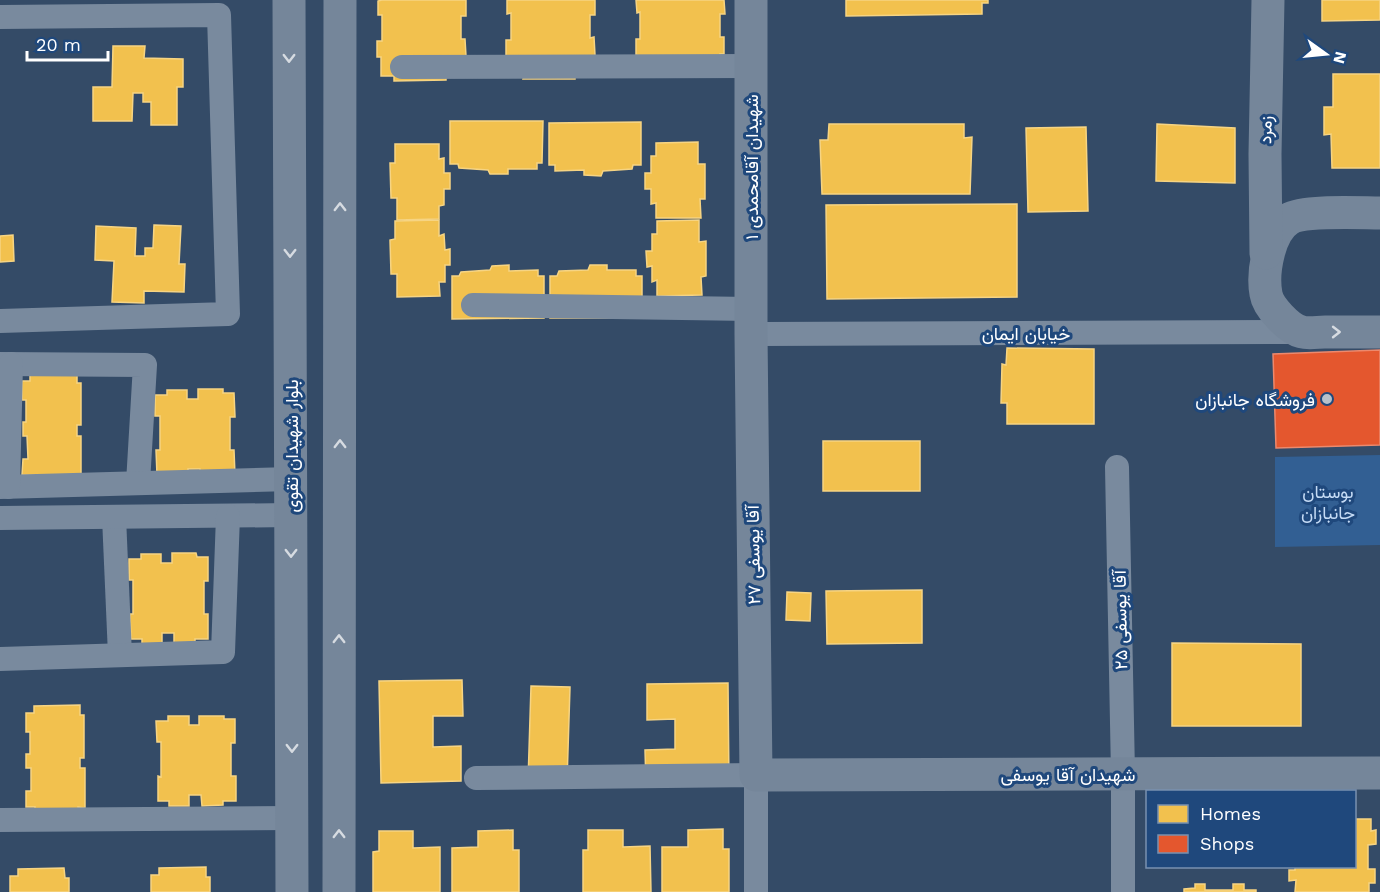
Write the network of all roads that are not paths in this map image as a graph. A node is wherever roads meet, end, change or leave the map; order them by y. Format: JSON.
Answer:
{"nodes":[{"id":1,"x":289,"y":0,"type":"edge"},
{"id":2,"x":340,"y":0,"type":"edge"},
{"id":3,"x":751,"y":0,"type":"edge"},
{"id":4,"x":1268,"y":0,"type":"edge"},
{"id":5,"x":0,"y":17,"type":"edge"},
{"id":6,"x":751,"y":66,"type":"junction"},
{"id":7,"x":402,"y":67,"type":"dead end"},
{"id":8,"x":1265,"y":154,"type":"junction"},
{"id":9,"x":1380,"y":213,"type":"edge"},
{"id":10,"x":1304,"y":214,"type":"junction"},
{"id":11,"x":1266,"y":261,"type":"junction"},
{"id":12,"x":1266,"y":296,"type":"junction"},
{"id":13,"x":473,"y":305,"type":"dead end"},
{"id":14,"x":0,"y":321,"type":"edge"},
{"id":15,"x":751,"y":322,"type":"junction"},
{"id":16,"x":1251,"y":332,"type":"junction"},
{"id":17,"x":1301,"y":332,"type":"junction"},
{"id":18,"x":1380,"y":332,"type":"edge"},
{"id":19,"x":6,"y":364,"type":"edge"},
{"id":20,"x":1117,"y":467,"type":"dead end"},
{"id":21,"x":291,"y":479,"type":"junction"},
{"id":22,"x":138,"y":483,"type":"junction"},
{"id":23,"x":4,"y":487,"type":"edge"},
{"id":24,"x":291,"y":515,"type":"junction"},
{"id":25,"x":228,"y":516,"type":"junction"},
{"id":26,"x":114,"y":517,"type":"junction"},
{"id":27,"x":0,"y":518,"type":"edge"},
{"id":28,"x":120,"y":655,"type":"junction"},
{"id":29,"x":0,"y":659,"type":"edge"},
{"id":30,"x":1380,"y":773,"type":"edge"},
{"id":31,"x":1123,"y":774,"type":"junction"},
{"id":32,"x":756,"y":775,"type":"junction"},
{"id":33,"x":477,"y":778,"type":"dead end"},
{"id":34,"x":292,"y":818,"type":"junction"},
{"id":35,"x":0,"y":820,"type":"edge"},
{"id":36,"x":292,"y":892,"type":"edge"},
{"id":37,"x":339,"y":892,"type":"edge"},
{"id":38,"x":756,"y":892,"type":"edge"},
{"id":39,"x":1123,"y":892,"type":"edge"}],
"edges":[{"from":1,"to":21,"type":"street","name":"بلوار شهیدان تقوی","one_way":true},
{"from":37,"to":2,"type":"street","one_way":true},
{"from":3,"to":6,"type":"street","name":"شهیدان آقامحمدی ۱"},
{"from":4,"to":8,"type":"street","name":"زمرد"},
{"from":5,"to":14,"type":"street"},
{"from":6,"to":7,"type":"street"},
{"from":6,"to":15,"type":"street","name":"شهیدان آقامحمدی ۱"},
{"from":8,"to":10,"type":"street"},
{"from":8,"to":11,"type":"street","name":"زمرد"},
{"from":9,"to":10,"type":"street"},
{"from":10,"to":11,"type":"street"},
{"from":11,"to":12,"type":"street","name":"زمرد"},
{"from":12,"to":16,"type":"street"},
{"from":12,"to":17,"type":"street"},
{"from":13,"to":15,"type":"street","name":"خیابان ایمان"},
{"from":15,"to":16,"type":"street","name":"خیابان ایمان"},
{"from":15,"to":32,"type":"street","name":"آقا یوسفی ۲۷"},
{"from":16,"to":17,"type":"street","name":"خیابان ایمان"},
{"from":17,"to":18,"type":"street","one_way":true},
{"from":19,"to":22,"type":"street"},
{"from":19,"to":23,"type":"street"},
{"from":20,"to":31,"type":"street","name":"آقا یوسفی ۲۵"},
{"from":21,"to":22,"type":"street"},
{"from":21,"to":24,"type":"street","name":"بلوار شهیدان تقوی"},
{"from":22,"to":23,"type":"street"},
{"from":24,"to":25,"type":"street"},
{"from":24,"to":34,"type":"street","name":"بلوار شهیدان تقوی","one_way":true},
{"from":25,"to":26,"type":"street"},
{"from":25,"to":28,"type":"street"},
{"from":26,"to":27,"type":"street"},
{"from":26,"to":28,"type":"street"},
{"from":28,"to":29,"type":"street"},
{"from":30,"to":31,"type":"street","name":"شهیدان آقا یوسفی"},
{"from":31,"to":32,"type":"street","name":"شهیدان آقا یوسفی"},
{"from":31,"to":39,"type":"street","name":"آقا یوسفی ۲۵"},
{"from":32,"to":33,"type":"street"},
{"from":32,"to":38,"type":"street"},
{"from":34,"to":35,"type":"street"},
{"from":34,"to":36,"type":"street","name":"بلوار شهیدان تقوی"}]}
